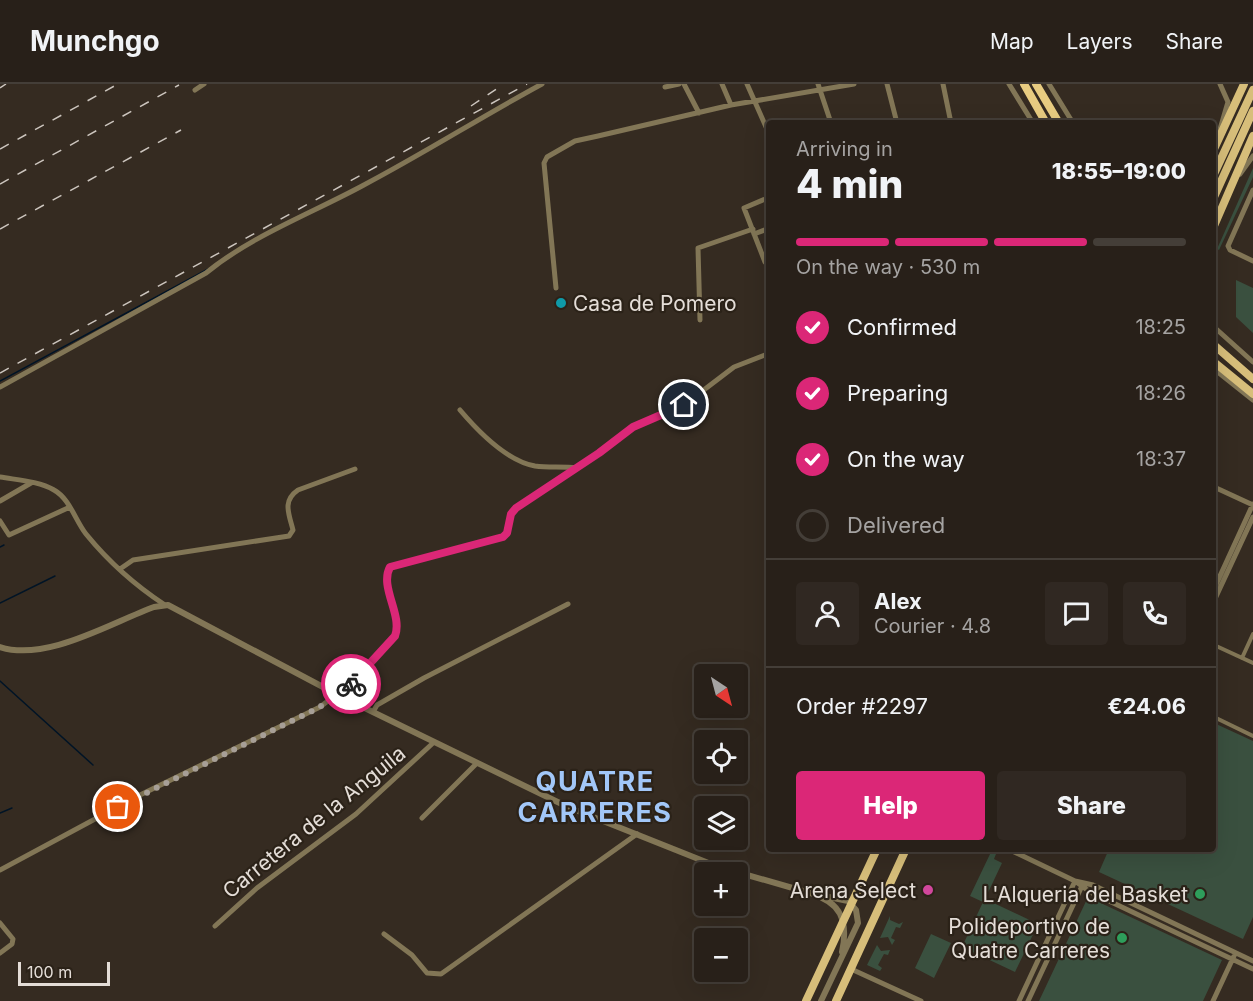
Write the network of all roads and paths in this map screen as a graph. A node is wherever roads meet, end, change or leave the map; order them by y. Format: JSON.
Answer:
{"nodes":[{"id":1,"x":204,"y":84,"type":"edge"},
{"id":2,"x":542,"y":84,"type":"edge"},
{"id":3,"x":679,"y":84,"type":"edge"},
{"id":4,"x":684,"y":84,"type":"edge"},
{"id":5,"x":722,"y":84,"type":"edge"},
{"id":6,"x":747,"y":84,"type":"edge"},
{"id":7,"x":854,"y":84,"type":"edge"},
{"id":8,"x":887,"y":84,"type":"edge"},
{"id":9,"x":943,"y":84,"type":"edge"},
{"id":10,"x":1008,"y":84,"type":"edge"},
{"id":11,"x":1024,"y":84,"type":"edge"},
{"id":12,"x":1036,"y":84,"type":"edge"},
{"id":13,"x":1049,"y":84,"type":"edge"},
{"id":14,"x":1220,"y":84,"type":"edge"},
{"id":15,"x":1244,"y":84,"type":"edge"},
{"id":16,"x":664,"y":87,"type":"dead end"},
{"id":17,"x":819,"y":87,"type":"edge"},
{"id":18,"x":195,"y":90,"type":"dead end"},
{"id":19,"x":1253,"y":90,"type":"edge"},
{"id":20,"x":754,"y":101,"type":"junction"},
{"id":21,"x":731,"y":105,"type":"junction"},
{"id":22,"x":1253,"y":111,"type":"edge"},
{"id":23,"x":699,"y":112,"type":"junction"},
{"id":24,"x":830,"y":120,"type":"edge"},
{"id":25,"x":896,"y":120,"type":"edge"},
{"id":26,"x":950,"y":120,"type":"edge"},
{"id":27,"x":1031,"y":120,"type":"edge"},
{"id":28,"x":1045,"y":120,"type":"edge"},
{"id":29,"x":1057,"y":120,"type":"edge"},
{"id":30,"x":1071,"y":120,"type":"edge"},
{"id":31,"x":766,"y":127,"type":"edge"},
{"id":32,"x":1253,"y":136,"type":"edge"},
{"id":33,"x":1216,"y":140,"type":"edge"},
{"id":34,"x":1216,"y":143,"type":"edge"},
{"id":35,"x":1253,"y":156,"type":"edge"},
{"id":36,"x":1216,"y":170,"type":"edge"},
{"id":37,"x":1253,"y":190,"type":"edge"},
{"id":38,"x":1216,"y":193,"type":"edge"},
{"id":39,"x":766,"y":199,"type":"edge"},
{"id":40,"x":1226,"y":199,"type":"junction"},
{"id":41,"x":1216,"y":222,"type":"edge"},
{"id":42,"x":766,"y":229,"type":"edge"},
{"id":43,"x":754,"y":231,"type":"junction"},
{"id":44,"x":1253,"y":261,"type":"edge"},
{"id":45,"x":766,"y":262,"type":"edge"},
{"id":46,"x":556,"y":288,"type":"dead end"},
{"id":47,"x":700,"y":321,"type":"dead end"},
{"id":48,"x":1216,"y":329,"type":"edge"},
{"id":49,"x":1216,"y":347,"type":"edge"},
{"id":50,"x":766,"y":355,"type":"edge"},
{"id":51,"x":1253,"y":362,"type":"edge"},
{"id":52,"x":1216,"y":364,"type":"edge"},
{"id":53,"x":1216,"y":371,"type":"edge"},
{"id":54,"x":1253,"y":379,"type":"edge"},
{"id":55,"x":0,"y":387,"type":"edge"},
{"id":56,"x":1253,"y":394,"type":"edge"},
{"id":57,"x":1253,"y":400,"type":"edge"},
{"id":58,"x":460,"y":410,"type":"dead end"},
{"id":59,"x":577,"y":468,"type":"junction"},
{"id":60,"x":355,"y":469,"type":"dead end"},
{"id":61,"x":0,"y":477,"type":"edge"},
{"id":62,"x":31,"y":483,"type":"junction"},
{"id":63,"x":1216,"y":488,"type":"edge"},
{"id":64,"x":0,"y":501,"type":"edge"},
{"id":65,"x":1253,"y":505,"type":"edge"},
{"id":66,"x":70,"y":507,"type":"junction"},
{"id":67,"x":1253,"y":517,"type":"edge"},
{"id":68,"x":0,"y":521,"type":"edge"},
{"id":69,"x":120,"y":569,"type":"junction"},
{"id":70,"x":1216,"y":585,"type":"edge"},
{"id":71,"x":1216,"y":597,"type":"edge"},
{"id":72,"x":568,"y":604,"type":"dead end"},
{"id":73,"x":165,"y":605,"type":"junction"},
{"id":74,"x":1253,"y":634,"type":"edge"},
{"id":75,"x":1216,"y":646,"type":"edge"},
{"id":76,"x":0,"y":647,"type":"edge"},
{"id":77,"x":1242,"y":658,"type":"junction"},
{"id":78,"x":1253,"y":663,"type":"edge"},
{"id":79,"x":338,"y":695,"type":"junction"},
{"id":80,"x":373,"y":712,"type":"junction"},
{"id":81,"x":1216,"y":718,"type":"edge"},
{"id":82,"x":1253,"y":736,"type":"edge"},
{"id":83,"x":433,"y":743,"type":"junction"},
{"id":84,"x":476,"y":764,"type":"junction"},
{"id":85,"x":422,"y":818,"type":"dead end"},
{"id":86,"x":637,"y":834,"type":"junction"},
{"id":87,"x":876,"y":852,"type":"edge"},
{"id":88,"x":905,"y":852,"type":"edge"},
{"id":89,"x":1014,"y":852,"type":"edge"},
{"id":90,"x":0,"y":870,"type":"edge"},
{"id":91,"x":1075,"y":881,"type":"junction"},
{"id":92,"x":1083,"y":885,"type":"junction"},
{"id":93,"x":810,"y":893,"type":"junction"},
{"id":94,"x":852,"y":903,"type":"junction"},
{"id":95,"x":0,"y":922,"type":"edge"},
{"id":96,"x":843,"y":922,"type":"junction"},
{"id":97,"x":215,"y":926,"type":"dead end"},
{"id":98,"x":384,"y":934,"type":"dead end"},
{"id":99,"x":1236,"y":952,"type":"junction"},
{"id":100,"x":0,"y":953,"type":"edge"},
{"id":101,"x":1233,"y":959,"type":"junction"},
{"id":102,"x":1253,"y":961,"type":"edge"},
{"id":103,"x":839,"y":964,"type":"junction"},
{"id":104,"x":851,"y":969,"type":"junction"},
{"id":105,"x":1253,"y":969,"type":"edge"},
{"id":106,"x":806,"y":1001,"type":"edge"},
{"id":107,"x":821,"y":1001,"type":"edge"},
{"id":108,"x":836,"y":1001,"type":"edge"},
{"id":109,"x":921,"y":1001,"type":"edge"},
{"id":110,"x":1019,"y":1001,"type":"edge"},
{"id":111,"x":1028,"y":1001,"type":"edge"},
{"id":112,"x":1213,"y":1001,"type":"edge"}],
"edges":[{"from":1,"to":18,"type":"street"},
{"from":2,"to":55,"type":"street"},
{"from":3,"to":16,"type":"street"},
{"from":4,"to":23,"type":"street"},
{"from":5,"to":21,"type":"street"},
{"from":6,"to":20,"type":"street"},
{"from":7,"to":17,"type":"street"},
{"from":8,"to":25,"type":"street"},
{"from":9,"to":26,"type":"street"},
{"from":10,"to":27,"type":"street"},
{"from":11,"to":28,"type":"highway"},
{"from":12,"to":29,"type":"highway"},
{"from":13,"to":30,"type":"street"},
{"from":14,"to":33,"type":"street"},
{"from":15,"to":34,"type":"main road"},
{"from":17,"to":20,"type":"street"},
{"from":17,"to":24,"type":"street"},
{"from":19,"to":36,"type":"main road"},
{"from":20,"to":21,"type":"street"},
{"from":20,"to":31,"type":"street"},
{"from":21,"to":23,"type":"street"},
{"from":22,"to":38,"type":"main road"},
{"from":23,"to":46,"type":"street"},
{"from":32,"to":40,"type":"main road"},
{"from":35,"to":40,"type":"street"},
{"from":37,"to":44,"type":"street"},
{"from":39,"to":43,"type":"street"},
{"from":40,"to":41,"type":"main road"},
{"from":42,"to":43,"type":"street"},
{"from":43,"to":45,"type":"street"},
{"from":43,"to":47,"type":"street"},
{"from":48,"to":51,"type":"street"},
{"from":49,"to":54,"type":"main road"},
{"from":50,"to":59,"type":"street"},
{"from":52,"to":56,"type":"main road"},
{"from":53,"to":57,"type":"street"},
{"from":58,"to":59,"type":"street"},
{"from":59,"to":79,"type":"street"},
{"from":60,"to":69,"type":"street"},
{"from":61,"to":62,"type":"street"},
{"from":62,"to":64,"type":"street"},
{"from":62,"to":66,"type":"street"},
{"from":63,"to":65,"type":"street"},
{"from":65,"to":70,"type":"street"},
{"from":66,"to":68,"type":"street"},
{"from":66,"to":69,"type":"street"},
{"from":67,"to":71,"type":"street"},
{"from":69,"to":73,"type":"street"},
{"from":72,"to":80,"type":"street"},
{"from":73,"to":76,"type":"street"},
{"from":73,"to":79,"type":"street"},
{"from":74,"to":77,"type":"street"},
{"from":75,"to":77,"type":"street"},
{"from":77,"to":78,"type":"street"},
{"from":79,"to":80,"type":"street"},
{"from":79,"to":90,"type":"street"},
{"from":80,"to":83,"type":"street"},
{"from":81,"to":82,"type":"street"},
{"from":83,"to":84,"type":"street"},
{"from":83,"to":97,"type":"street","name":"Carretera de la Anguila"},
{"from":84,"to":85,"type":"street"},
{"from":84,"to":86,"type":"street"},
{"from":86,"to":93,"type":"street"},
{"from":86,"to":98,"type":"street"},
{"from":87,"to":94,"type":"main road"},
{"from":88,"to":104,"type":"main road"},
{"from":89,"to":91,"type":"street"},
{"from":91,"to":92,"type":"street"},
{"from":91,"to":110,"type":"street"},
{"from":92,"to":99,"type":"street"},
{"from":92,"to":101,"type":"street"},
{"from":92,"to":111,"type":"street"},
{"from":93,"to":94,"type":"street"},
{"from":93,"to":96,"type":"street"},
{"from":94,"to":96,"type":"main road"},
{"from":94,"to":103,"type":"street"},
{"from":95,"to":100,"type":"street"},
{"from":96,"to":103,"type":"street"},
{"from":96,"to":106,"type":"main road"},
{"from":99,"to":101,"type":"street"},
{"from":99,"to":102,"type":"street"},
{"from":101,"to":105,"type":"street"},
{"from":101,"to":112,"type":"street"},
{"from":103,"to":107,"type":"street"},
{"from":104,"to":108,"type":"main road"},
{"from":104,"to":109,"type":"street"}]}
